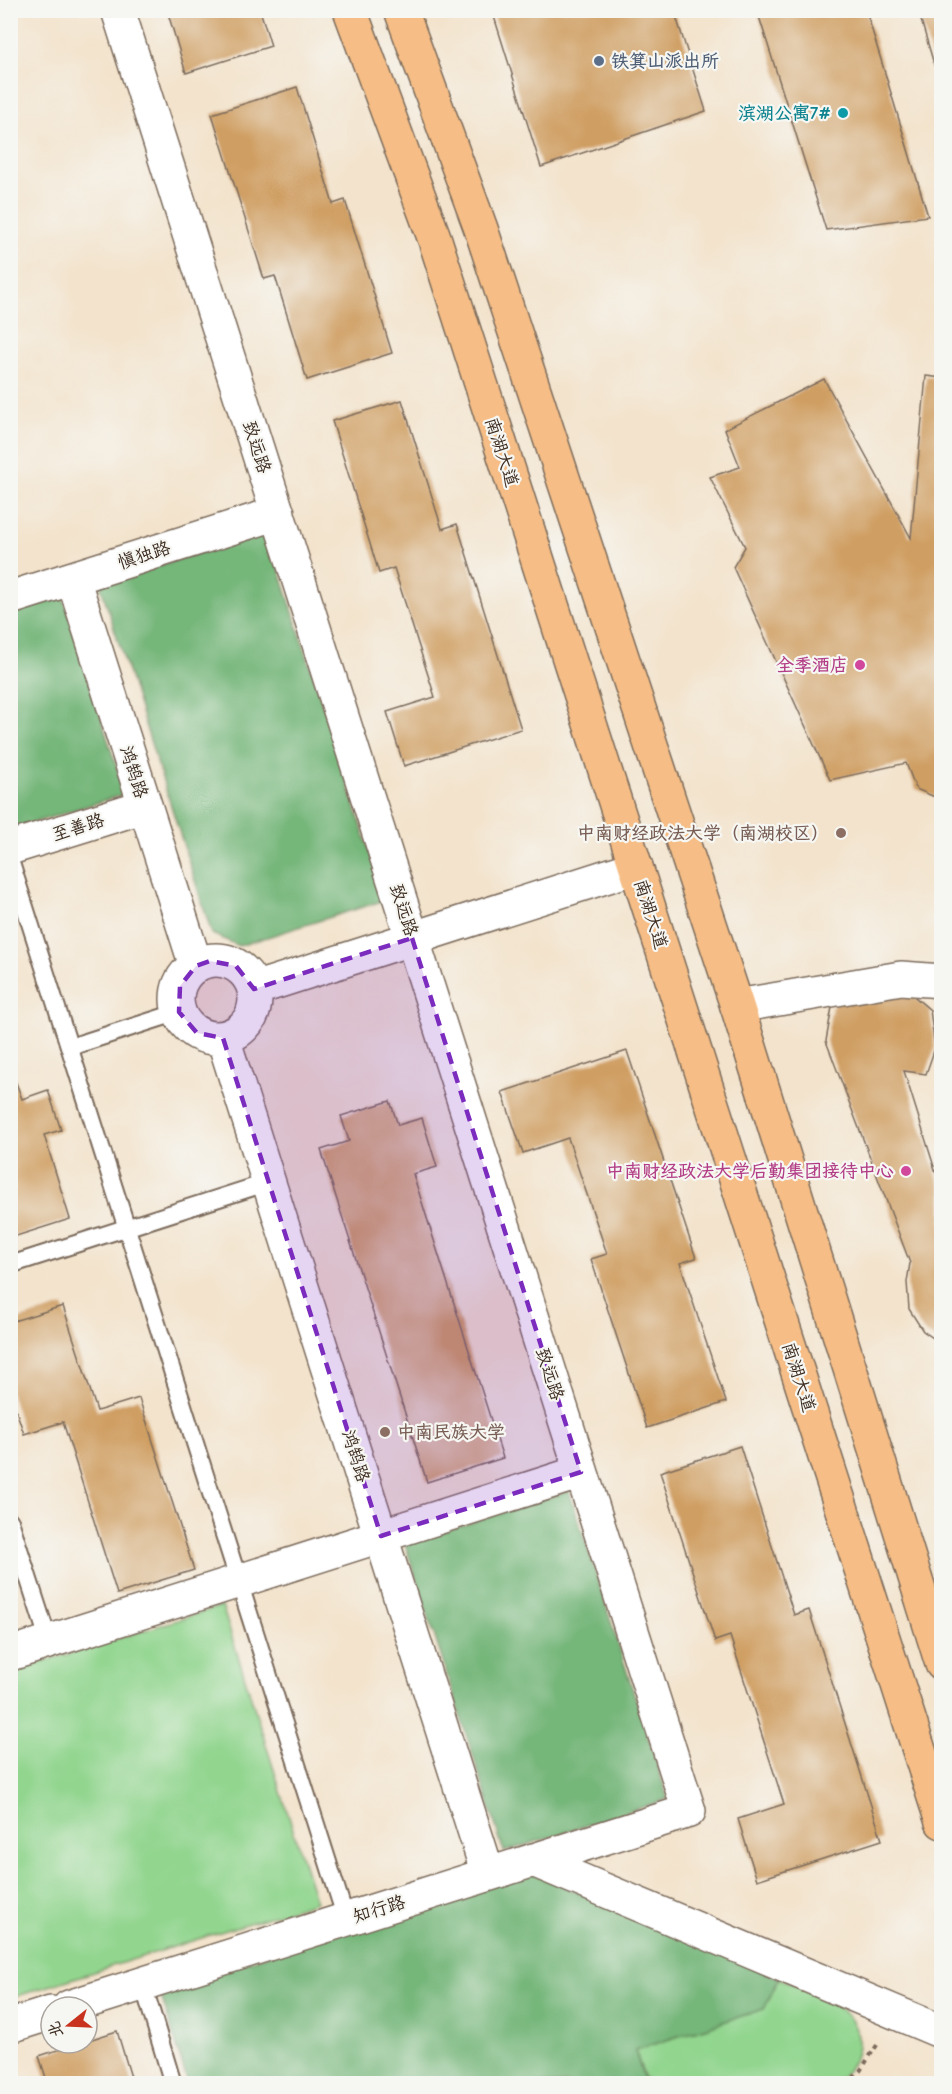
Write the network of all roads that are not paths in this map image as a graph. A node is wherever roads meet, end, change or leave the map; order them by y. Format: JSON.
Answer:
{"nodes":[{"id":1,"x":118,"y":10,"type":"edge"},
{"id":2,"x":350,"y":10,"type":"edge"},
{"id":3,"x":401,"y":10,"type":"edge"},
{"id":4,"x":278,"y":513,"type":"junction"},
{"id":5,"x":73,"y":578,"type":"junction"},
{"id":6,"x":10,"y":598,"type":"edge"},
{"id":7,"x":145,"y":806,"type":"junction"},
{"id":8,"x":10,"y":848,"type":"edge"},
{"id":9,"x":10,"y":860,"type":"edge"},
{"id":10,"x":636,"y":867,"type":"junction"},
{"id":11,"x":412,"y":938,"type":"junction"},
{"id":12,"x":196,"y":966,"type":"junction"},
{"id":13,"x":942,"y":981,"type":"edge"},
{"id":14,"x":254,"y":989,"type":"junction"},
{"id":15,"x":736,"y":1006,"type":"junction"},
{"id":16,"x":179,"y":1012,"type":"junction"},
{"id":17,"x":223,"y":1038,"type":"junction"},
{"id":18,"x":70,"y":1047,"type":"junction"},
{"id":19,"x":269,"y":1182,"type":"junction"},
{"id":20,"x":127,"y":1228,"type":"junction"},
{"id":21,"x":10,"y":1265,"type":"edge"},
{"id":22,"x":582,"y":1472,"type":"junction"},
{"id":23,"x":10,"y":1521,"type":"edge"},
{"id":24,"x":381,"y":1536,"type":"junction"},
{"id":25,"x":239,"y":1581,"type":"junction"},
{"id":26,"x":49,"y":1642,"type":"junction"},
{"id":27,"x":10,"y":1654,"type":"edge"},
{"id":28,"x":942,"y":1664,"type":"edge"},
{"id":29,"x":689,"y":1810,"type":"joint"},
{"id":30,"x":942,"y":1822,"type":"edge"},
{"id":31,"x":533,"y":1860,"type":"junction"},
{"id":32,"x":488,"y":1874,"type":"junction"},
{"id":33,"x":346,"y":1919,"type":"junction"},
{"id":34,"x":143,"y":1984,"type":"junction"},
{"id":35,"x":99,"y":1998,"type":"edge"},
{"id":36,"x":39,"y":2017,"type":"edge"},
{"id":37,"x":10,"y":2026,"type":"edge"},
{"id":38,"x":942,"y":2032,"type":"edge"},
{"id":39,"x":173,"y":2084,"type":"edge"}],
"edges":[{"from":1,"to":4,"type":"street","name":"致远路"},
{"from":2,"to":10,"type":"main road","name":"南湖大道"},
{"from":3,"to":15,"type":"main road"},
{"from":4,"to":5,"type":"street","name":"慎独路"},
{"from":4,"to":11,"type":"street","name":"致远路"},
{"from":5,"to":6,"type":"street","name":"慎独路"},
{"from":5,"to":7,"type":"street","name":"鸿鹄路"},
{"from":7,"to":8,"type":"street","name":"至善路"},
{"from":7,"to":12,"type":"street","name":"鸿鹄路"},
{"from":9,"to":18,"type":"lane"},
{"from":10,"to":11,"type":"street"},
{"from":10,"to":30,"type":"main road","name":"南湖大道"},
{"from":11,"to":14,"type":"street"},
{"from":11,"to":22,"type":"street","name":"致远路"},
{"from":12,"to":14,"type":"street"},
{"from":12,"to":16,"type":"street"},
{"from":13,"to":15,"type":"street"},
{"from":14,"to":17,"type":"street"},
{"from":15,"to":28,"type":"main road"},
{"from":16,"to":17,"type":"street"},
{"from":16,"to":18,"type":"lane"},
{"from":17,"to":19,"type":"street","name":"鸿鹄路"},
{"from":18,"to":20,"type":"lane"},
{"from":19,"to":20,"type":"lane"},
{"from":19,"to":24,"type":"street","name":"鸿鹄路"},
{"from":20,"to":21,"type":"lane"},
{"from":20,"to":25,"type":"lane"},
{"from":22,"to":24,"type":"street"},
{"from":22,"to":29,"type":"street","name":"致远路"},
{"from":23,"to":26,"type":"lane"},
{"from":24,"to":25,"type":"street"},
{"from":24,"to":32,"type":"street","name":"鸿鹄路"},
{"from":25,"to":26,"type":"street"},
{"from":25,"to":33,"type":"lane"},
{"from":26,"to":27,"type":"street"},
{"from":29,"to":31,"type":"street","name":"知行路"},
{"from":31,"to":32,"type":"street","name":"知行路"},
{"from":31,"to":38,"type":"street"},
{"from":32,"to":33,"type":"street","name":"知行路"},
{"from":33,"to":34,"type":"street","name":"知行路"},
{"from":34,"to":35,"type":"street","name":"知行路"},
{"from":34,"to":39,"type":"lane"},
{"from":36,"to":37,"type":"street"}]}
